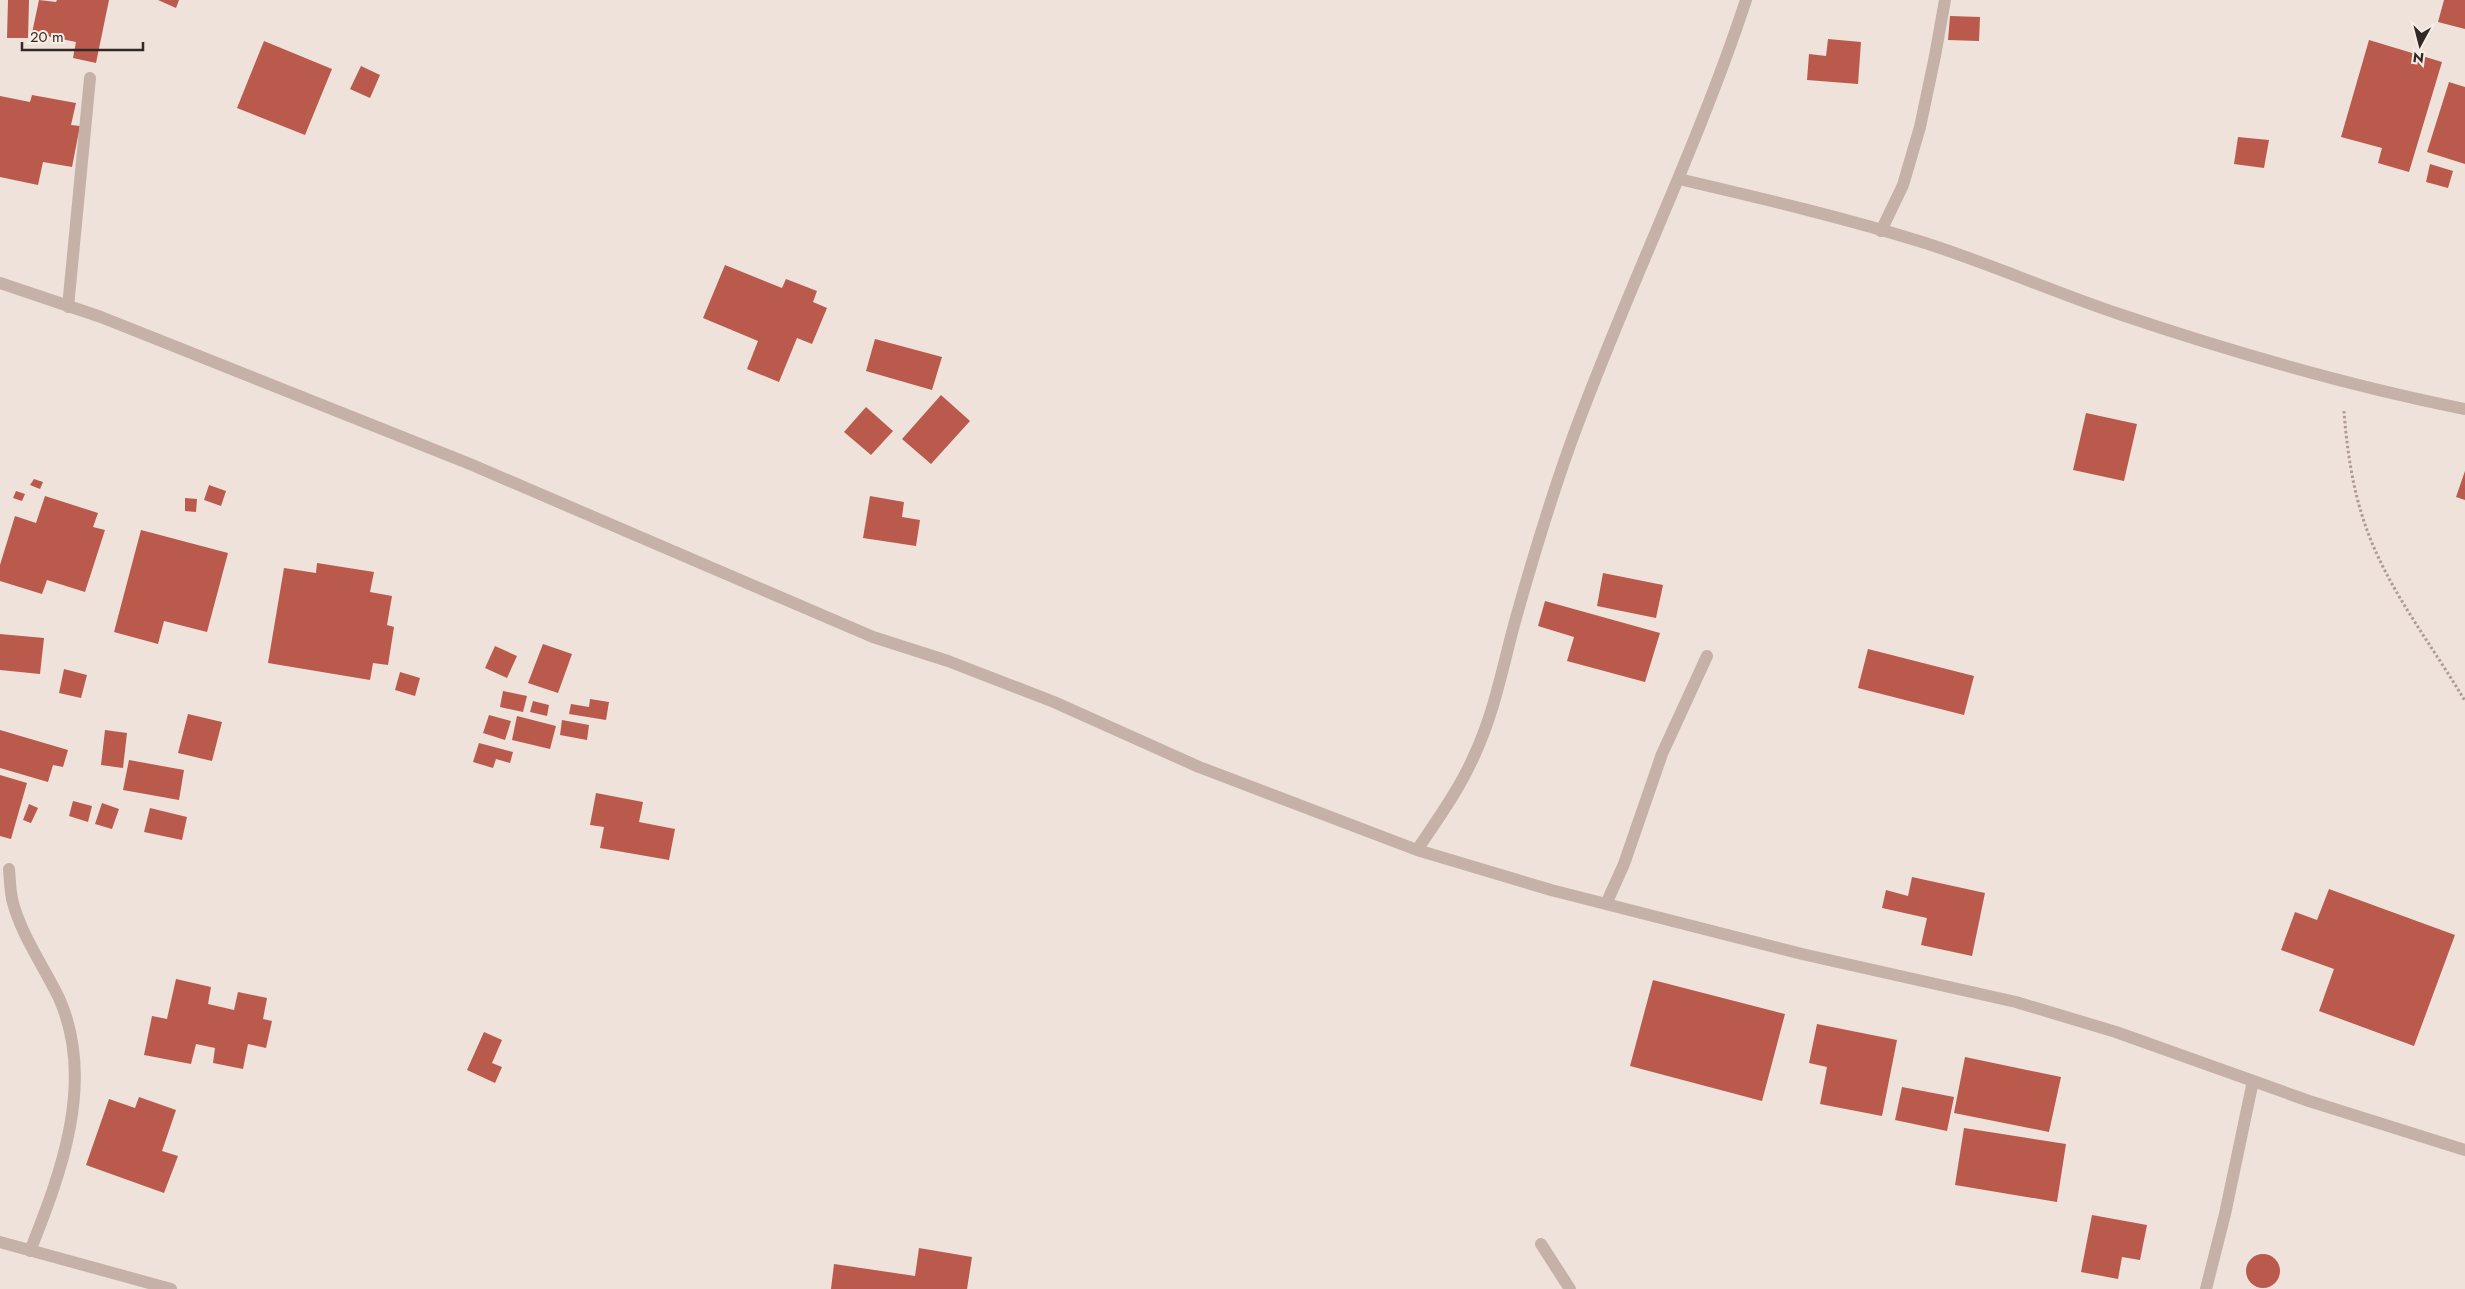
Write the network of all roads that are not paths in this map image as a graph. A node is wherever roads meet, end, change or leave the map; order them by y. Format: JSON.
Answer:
{"nodes":[{"id":1,"x":1746,"y":0,"type":"edge"},
{"id":2,"x":1944,"y":0,"type":"edge"},
{"id":3,"x":90,"y":78,"type":"dead end"},
{"id":4,"x":1679,"y":179,"type":"junction"},
{"id":5,"x":1882,"y":231,"type":"junction"},
{"id":6,"x":0,"y":283,"type":"edge"},
{"id":7,"x":68,"y":306,"type":"junction"},
{"id":8,"x":2465,"y":409,"type":"edge"},
{"id":9,"x":1707,"y":656,"type":"dead end"},
{"id":10,"x":1416,"y":850,"type":"junction"},
{"id":11,"x":9,"y":869,"type":"dead end"},
{"id":12,"x":1606,"y":904,"type":"junction"},
{"id":13,"x":2253,"y":1081,"type":"junction"},
{"id":14,"x":2465,"y":1150,"type":"edge"},
{"id":15,"x":0,"y":1242,"type":"edge"},
{"id":16,"x":1541,"y":1244,"type":"dead end"},
{"id":17,"x":30,"y":1250,"type":"junction"},
{"id":18,"x":171,"y":1289,"type":"edge"},
{"id":19,"x":1570,"y":1289,"type":"edge"},
{"id":20,"x":2206,"y":1289,"type":"edge"}],
"edges":[{"from":1,"to":4,"type":"street"},
{"from":2,"to":5,"type":"street"},
{"from":3,"to":7,"type":"street"},
{"from":4,"to":5,"type":"street"},
{"from":4,"to":10,"type":"street"},
{"from":5,"to":8,"type":"street"},
{"from":6,"to":7,"type":"street"},
{"from":7,"to":10,"type":"street"},
{"from":9,"to":12,"type":"street"},
{"from":10,"to":12,"type":"street"},
{"from":11,"to":17,"type":"street"},
{"from":12,"to":13,"type":"street"},
{"from":13,"to":14,"type":"street"},
{"from":13,"to":20,"type":"street"},
{"from":15,"to":17,"type":"street"},
{"from":16,"to":19,"type":"street"},
{"from":17,"to":18,"type":"street"}]}
